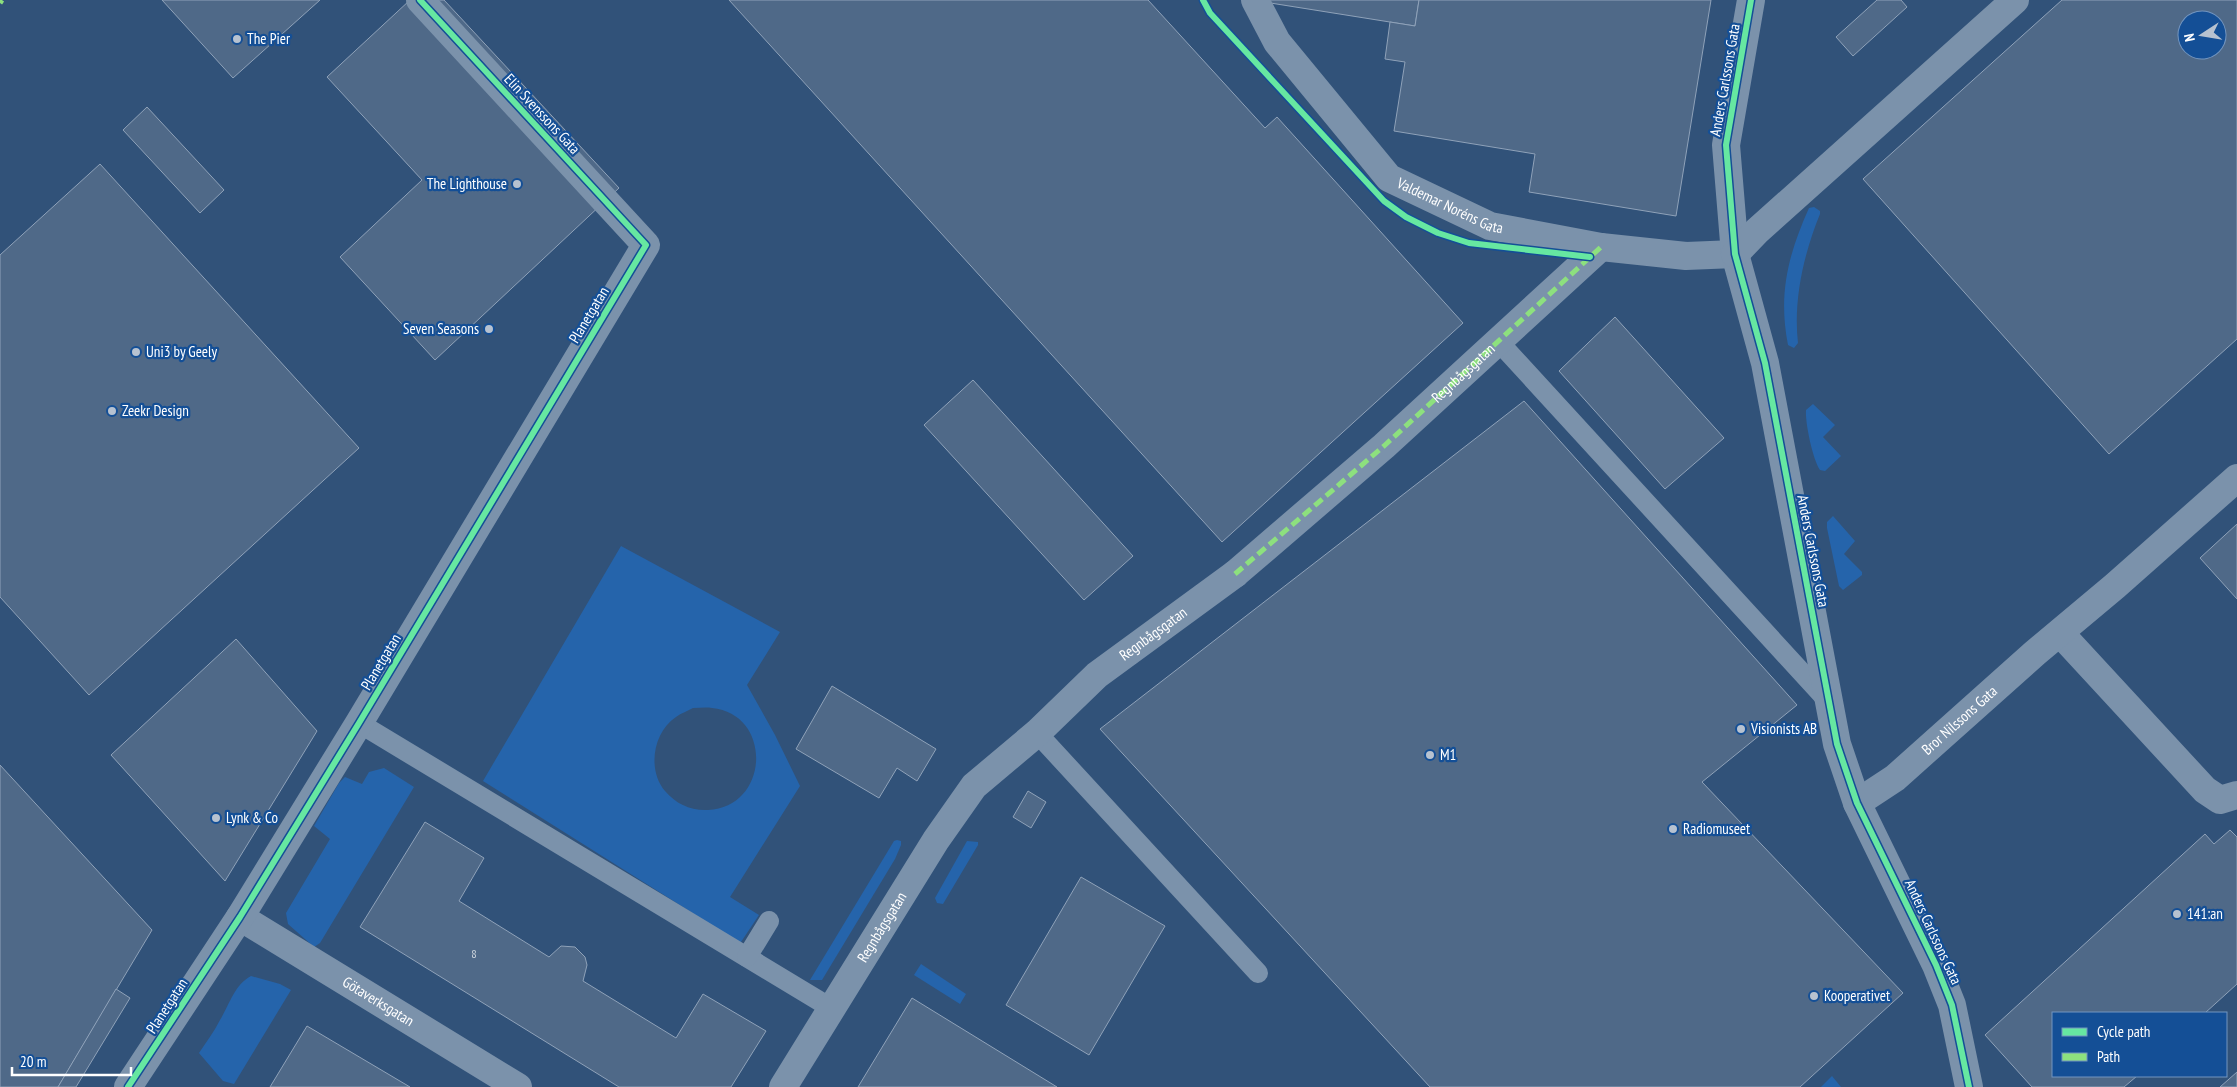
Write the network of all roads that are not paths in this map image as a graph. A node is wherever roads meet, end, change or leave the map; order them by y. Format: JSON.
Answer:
{"nodes":[{"id":1,"x":420,"y":0,"type":"edge"},
{"id":2,"x":1255,"y":0,"type":"edge"},
{"id":3,"x":1751,"y":0,"type":"edge"},
{"id":4,"x":2015,"y":0,"type":"edge"},
{"id":5,"x":646,"y":245,"type":"joint"},
{"id":6,"x":1601,"y":247,"type":"junction"},
{"id":7,"x":1735,"y":254,"type":"junction"},
{"id":8,"x":1498,"y":342,"type":"junction"},
{"id":9,"x":2237,"y":478,"type":"edge"},
{"id":10,"x":2060,"y":632,"type":"junction"},
{"id":11,"x":1828,"y":701,"type":"junction"},
{"id":12,"x":359,"y":723,"type":"junction"},
{"id":13,"x":1037,"y":733,"type":"junction"},
{"id":14,"x":2237,"y":795,"type":"edge"},
{"id":15,"x":1857,"y":803,"type":"junction"},
{"id":16,"x":240,"y":917,"type":"junction"},
{"id":17,"x":769,"y":921,"type":"dead end"},
{"id":18,"x":747,"y":957,"type":"junction"},
{"id":19,"x":1258,"y":973,"type":"dead end"},
{"id":20,"x":831,"y":1008,"type":"junction"},
{"id":21,"x":128,"y":1087,"type":"edge"},
{"id":22,"x":518,"y":1087,"type":"edge"},
{"id":23,"x":783,"y":1087,"type":"edge"},
{"id":24,"x":1969,"y":1087,"type":"edge"}],
"edges":[{"from":1,"to":5,"type":"street","name":"Elin Svenssons Gata"},
{"from":2,"to":6,"type":"street","name":"Valdemar Noréns Gata"},
{"from":3,"to":7,"type":"street","name":"Anders Carlssons Gata"},
{"from":4,"to":7,"type":"street"},
{"from":5,"to":12,"type":"street","name":"Planetgatan"},
{"from":6,"to":7,"type":"street","name":"Valdemar Noréns Gata"},
{"from":6,"to":8,"type":"street","name":"Regnbågsgatan"},
{"from":7,"to":11,"type":"street","name":"Anders Carlssons Gata"},
{"from":8,"to":11,"type":"lane"},
{"from":8,"to":13,"type":"street","name":"Regnbågsgatan"},
{"from":9,"to":10,"type":"street","name":"Bror Nilssons Gata"},
{"from":10,"to":14,"type":"street"},
{"from":10,"to":15,"type":"street","name":"Bror Nilssons Gata"},
{"from":11,"to":15,"type":"street","name":"Anders Carlssons Gata"},
{"from":12,"to":16,"type":"street","name":"Planetgatan"},
{"from":12,"to":18,"type":"lane"},
{"from":13,"to":19,"type":"lane"},
{"from":13,"to":20,"type":"street","name":"Regnbågsgatan"},
{"from":15,"to":24,"type":"street","name":"Anders Carlssons Gata"},
{"from":16,"to":21,"type":"street","name":"Planetgatan"},
{"from":16,"to":22,"type":"street","name":"Götaverksgatan"},
{"from":17,"to":18,"type":"lane"},
{"from":18,"to":20,"type":"lane"},
{"from":20,"to":23,"type":"street","name":"Regnbågsgatan"}]}
